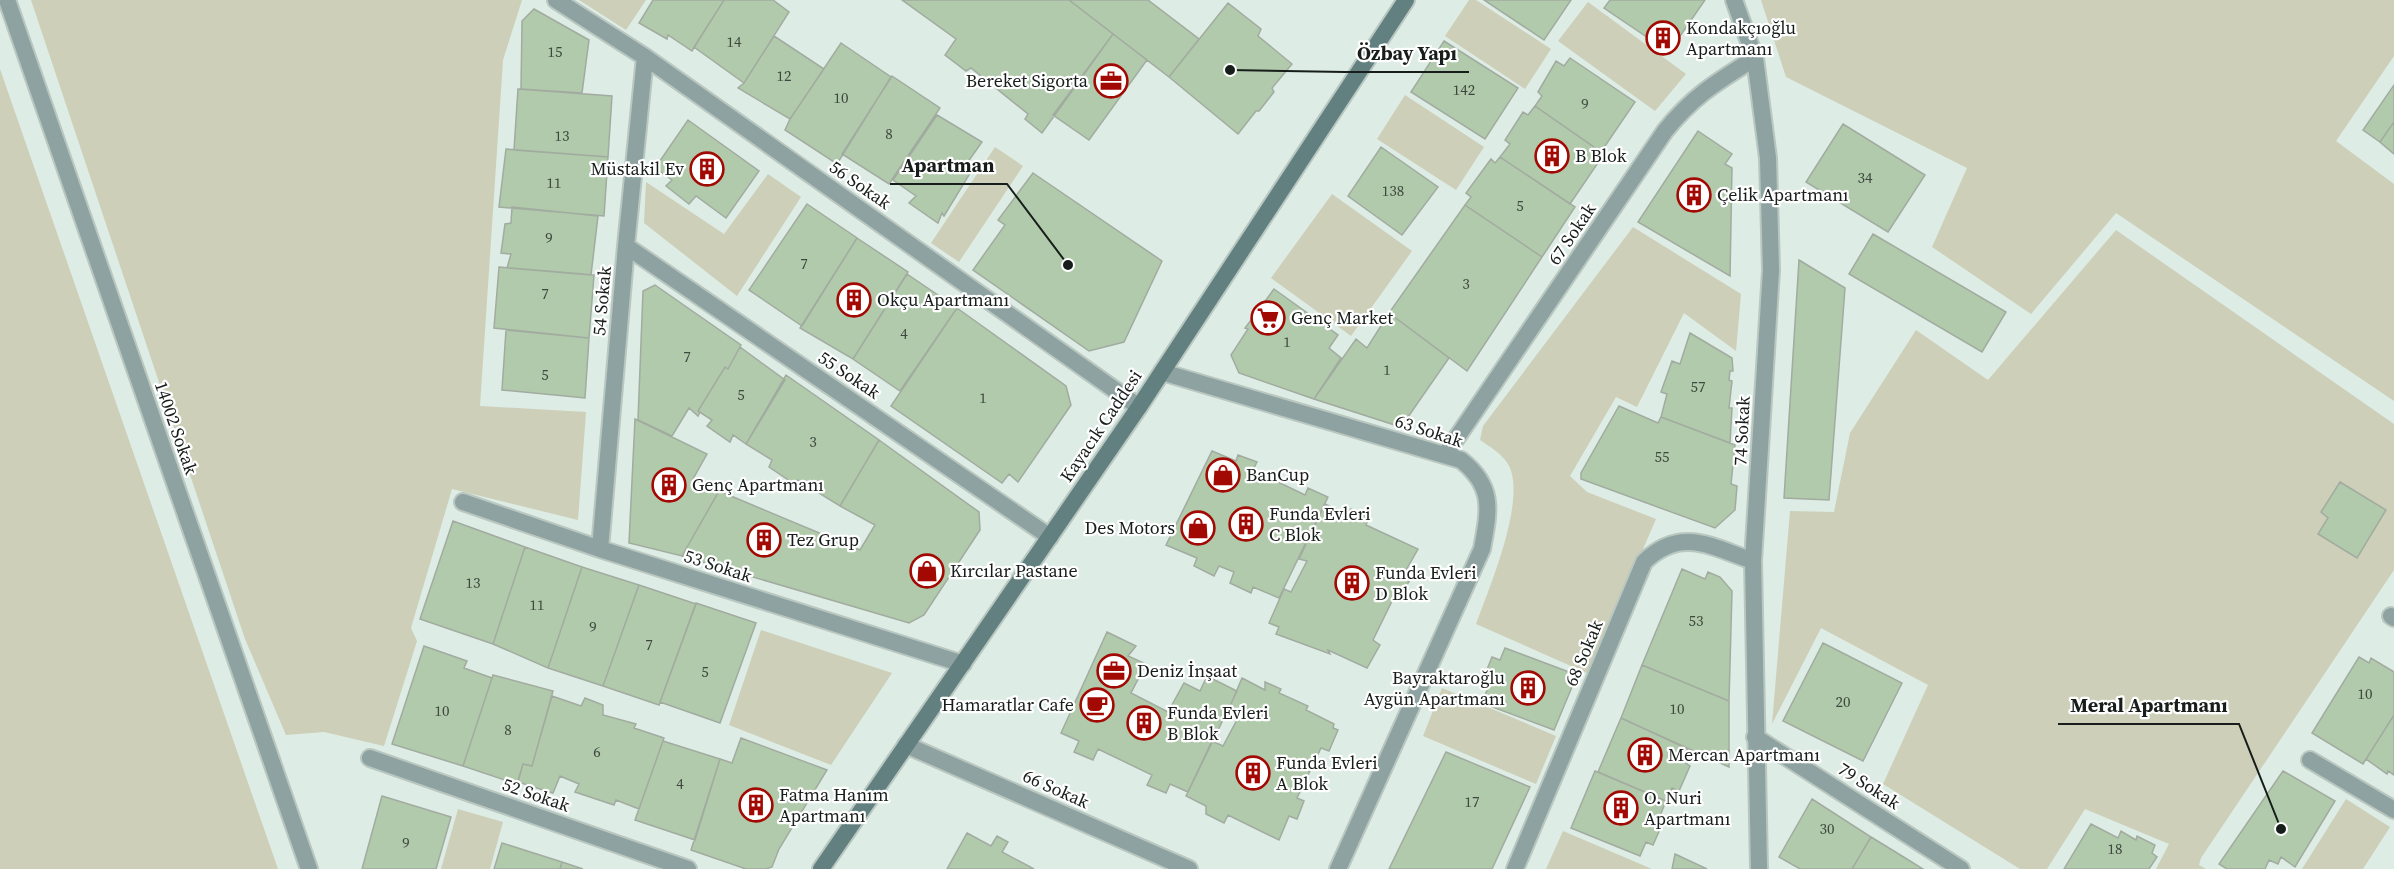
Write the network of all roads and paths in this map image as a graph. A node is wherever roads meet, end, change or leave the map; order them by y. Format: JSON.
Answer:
{"nodes":[{"id":1,"x":8,"y":0,"type":"edge"},
{"id":2,"x":556,"y":0,"type":"edge"},
{"id":3,"x":1406,"y":0,"type":"edge"},
{"id":4,"x":1734,"y":0,"type":"edge"},
{"id":5,"x":645,"y":57,"type":"junction"},
{"id":6,"x":1755,"y":58,"type":"junction"},
{"id":7,"x":626,"y":246,"type":"junction"},
{"id":8,"x":1162,"y":372,"type":"junction"},
{"id":9,"x":1139,"y":407,"type":"junction"},
{"id":10,"x":1445,"y":455,"type":"junction"},
{"id":11,"x":463,"y":502,"type":"dead end"},
{"id":12,"x":1050,"y":537,"type":"junction"},
{"id":13,"x":600,"y":549,"type":"junction"},
{"id":14,"x":1753,"y":561,"type":"junction"},
{"id":15,"x":963,"y":664,"type":"junction"},
{"id":16,"x":1755,"y":737,"type":"junction"},
{"id":17,"x":906,"y":745,"type":"junction"},
{"id":18,"x":370,"y":758,"type":"dead end"},
{"id":19,"x":2310,"y":760,"type":"dead end"},
{"id":20,"x":2394,"y":810,"type":"edge"},
{"id":21,"x":309,"y":869,"type":"edge"},
{"id":22,"x":688,"y":869,"type":"edge"},
{"id":23,"x":820,"y":869,"type":"edge"},
{"id":24,"x":1189,"y":869,"type":"edge"},
{"id":25,"x":1338,"y":869,"type":"edge"},
{"id":26,"x":1515,"y":869,"type":"edge"},
{"id":27,"x":1759,"y":869,"type":"edge"},
{"id":28,"x":1961,"y":869,"type":"edge"}],
"edges":[{"from":1,"to":21,"type":"street","name":"14002 Sokak"},
{"from":2,"to":5,"type":"street","name":"56 Sokak"},
{"from":3,"to":8,"type":"main road","name":"Kayacık Caddesi"},
{"from":4,"to":6,"type":"street","name":"74 Sokak"},
{"from":5,"to":7,"type":"street","name":"54 Sokak"},
{"from":5,"to":9,"type":"street","name":"56 Sokak"},
{"from":6,"to":10,"type":"street","name":"67 Sokak"},
{"from":6,"to":14,"type":"street","name":"74 Sokak"},
{"from":7,"to":12,"type":"street","name":"55 Sokak"},
{"from":7,"to":13,"type":"street","name":"54 Sokak"},
{"from":8,"to":9,"type":"main road","name":"Kayacık Caddesi"},
{"from":8,"to":10,"type":"street","name":"63 Sokak"},
{"from":9,"to":12,"type":"main road","name":"Kayacık Caddesi"},
{"from":10,"to":25,"type":"street","name":"63 Sokak"},
{"from":11,"to":13,"type":"street","name":"53 Sokak"},
{"from":12,"to":15,"type":"main road","name":"Kayacık Caddesi"},
{"from":13,"to":15,"type":"street","name":"53 Sokak"},
{"from":14,"to":16,"type":"street","name":"74 Sokak"},
{"from":14,"to":26,"type":"street","name":"68 Sokak"},
{"from":15,"to":17,"type":"main road","name":"Kayacık Caddesi"},
{"from":16,"to":27,"type":"street","name":"74 Sokak"},
{"from":16,"to":28,"type":"street","name":"79 Sokak"},
{"from":17,"to":23,"type":"main road","name":"Kayacık Caddesi"},
{"from":17,"to":24,"type":"street","name":"66 Sokak"},
{"from":18,"to":22,"type":"street","name":"52 Sokak"},
{"from":19,"to":20,"type":"street"}]}
